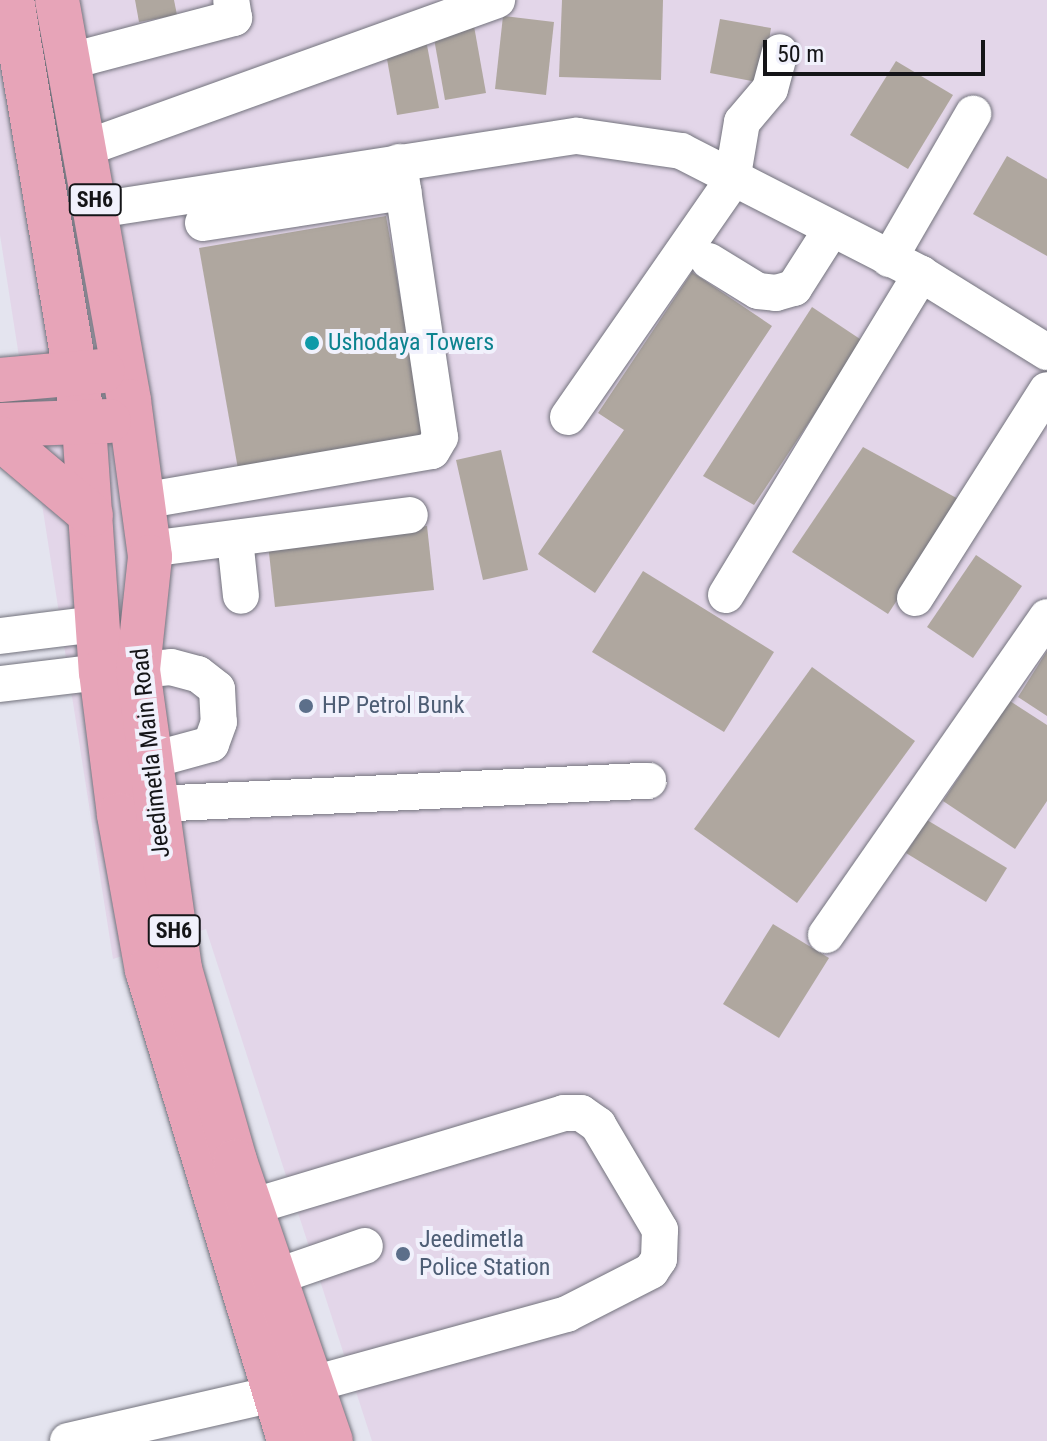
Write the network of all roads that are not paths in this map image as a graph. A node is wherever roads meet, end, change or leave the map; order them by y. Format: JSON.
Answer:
{"nodes":[{"id":1,"x":12,"y":0,"type":"edge"},
{"id":2,"x":35,"y":0,"type":"edge"},
{"id":3,"x":57,"y":0,"type":"edge"},
{"id":4,"x":231,"y":0,"type":"edge"},
{"id":5,"x":497,"y":0,"type":"edge"},
{"id":6,"x":780,"y":52,"type":"dead end"},
{"id":7,"x":67,"y":62,"type":"junction"},
{"id":8,"x":973,"y":114,"type":"dead end"},
{"id":9,"x":86,"y":148,"type":"junction"},
{"id":10,"x":402,"y":177,"type":"junction"},
{"id":11,"x":732,"y":181,"type":"junction"},
{"id":12,"x":324,"y":189,"type":"junction"},
{"id":13,"x":97,"y":210,"type":"junction"},
{"id":14,"x":203,"y":223,"type":"dead end"},
{"id":15,"x":831,"y":230,"type":"junction"},
{"id":16,"x":709,"y":261,"type":"dead end"},
{"id":17,"x":905,"y":266,"type":"junction"},
{"id":18,"x":1047,"y":352,"type":"edge"},
{"id":19,"x":89,"y":372,"type":"junction"},
{"id":20,"x":1,"y":377,"type":"edge"},
{"id":21,"x":1047,"y":390,"type":"edge"},
{"id":22,"x":568,"y":417,"type":"dead end"},
{"id":23,"x":97,"y":423,"type":"junction"},
{"id":24,"x":0,"y":425,"type":"edge"},
{"id":25,"x":0,"y":438,"type":"edge"},
{"id":26,"x":142,"y":501,"type":"junction"},
{"id":27,"x":91,"y":515,"type":"junction"},
{"id":28,"x":410,"y":515,"type":"dead end"},
{"id":29,"x":235,"y":539,"type":"junction"},
{"id":30,"x":149,"y":549,"type":"junction"},
{"id":31,"x":726,"y":595,"type":"dead end"},
{"id":32,"x":241,"y":596,"type":"dead end"},
{"id":33,"x":915,"y":598,"type":"dead end"},
{"id":34,"x":1047,"y":617,"type":"edge"},
{"id":35,"x":97,"y":624,"type":"junction"},
{"id":36,"x":0,"y":636,"type":"edge"},
{"id":37,"x":125,"y":663,"type":"junction"},
{"id":38,"x":0,"y":684,"type":"edge"},
{"id":39,"x":648,"y":781,"type":"dead end"},
{"id":40,"x":151,"y":782,"type":"junction"},
{"id":41,"x":826,"y":935,"type":"dead end"},
{"id":42,"x":251,"y":1207,"type":"junction"},
{"id":43,"x":365,"y":1246,"type":"dead end"},
{"id":44,"x":275,"y":1277,"type":"junction"},
{"id":45,"x":292,"y":1389,"type":"junction"},
{"id":46,"x":68,"y":1441,"type":"edge"},
{"id":47,"x":289,"y":1441,"type":"edge"},
{"id":48,"x":331,"y":1441,"type":"edge"}],
"edges":[{"from":1,"to":19,"type":"main road","name":"Jeedimetla Main Road","number":"SH6"},
{"from":2,"to":19,"type":"main road"},
{"from":3,"to":7,"type":"main road","name":"Jeedimetla Main Road","number":"SH6"},
{"from":4,"to":7,"type":"street"},
{"from":5,"to":9,"type":"street"},
{"from":6,"to":11,"type":"street"},
{"from":7,"to":9,"type":"main road","name":"Jeedimetla Main Road","number":"SH6"},
{"from":8,"to":17,"type":"street"},
{"from":9,"to":13,"type":"main road","name":"Jeedimetla Main Road","number":"SH6"},
{"from":10,"to":11,"type":"street"},
{"from":10,"to":12,"type":"street"},
{"from":10,"to":26,"type":"street"},
{"from":11,"to":15,"type":"street"},
{"from":11,"to":22,"type":"street"},
{"from":12,"to":13,"type":"street"},
{"from":12,"to":14,"type":"street"},
{"from":13,"to":26,"type":"main road","name":"Jeedimetla Main Road","number":"SH6"},
{"from":15,"to":16,"type":"street"},
{"from":15,"to":17,"type":"street"},
{"from":17,"to":18,"type":"street"},
{"from":17,"to":31,"type":"street"},
{"from":19,"to":20,"type":"main road"},
{"from":19,"to":23,"type":"main road","name":"Jeedimetla Main Road","number":"SH6"},
{"from":21,"to":33,"type":"street"},
{"from":23,"to":24,"type":"main road"},
{"from":23,"to":27,"type":"main road","name":"Jeedimetla Main Road","number":"SH6"},
{"from":23,"to":37,"type":"main road"},
{"from":25,"to":27,"type":"main road"},
{"from":26,"to":30,"type":"main road","name":"Jeedimetla Main Road","number":"SH6"},
{"from":27,"to":35,"type":"main road","name":"Jeedimetla Main Road","number":"SH6"},
{"from":28,"to":29,"type":"street"},
{"from":29,"to":30,"type":"street"},
{"from":29,"to":32,"type":"street"},
{"from":30,"to":37,"type":"main road","name":"Jeedimetla Main Road","number":"SH6"},
{"from":34,"to":41,"type":"street"},
{"from":35,"to":36,"type":"street"},
{"from":35,"to":37,"type":"main road","name":"Jeedimetla Main Road","number":"SH6"},
{"from":37,"to":38,"type":"street"},
{"from":37,"to":40,"type":"main road","name":"Jeedimetla Main Road","number":"SH6"},
{"from":37,"to":40,"type":"street"},
{"from":37,"to":45,"type":"main road","name":"Jeedimetla Main Road","number":"SH6"},
{"from":39,"to":40,"type":"street"},
{"from":40,"to":42,"type":"main road","name":"Jeedimetla Main Road","number":"SH6"},
{"from":42,"to":44,"type":"main road","name":"Jeedimetla Main Road","number":"SH6"},
{"from":42,"to":45,"type":"street"},
{"from":43,"to":44,"type":"street"},
{"from":44,"to":45,"type":"main road","name":"Jeedimetla Main Road","number":"SH6"},
{"from":45,"to":46,"type":"street"},
{"from":45,"to":47,"type":"main road","name":"Jeedimetla Main Road","number":"SH6"},
{"from":45,"to":48,"type":"main road","name":"Jeedimetla Main Road","number":"SH6"}]}
